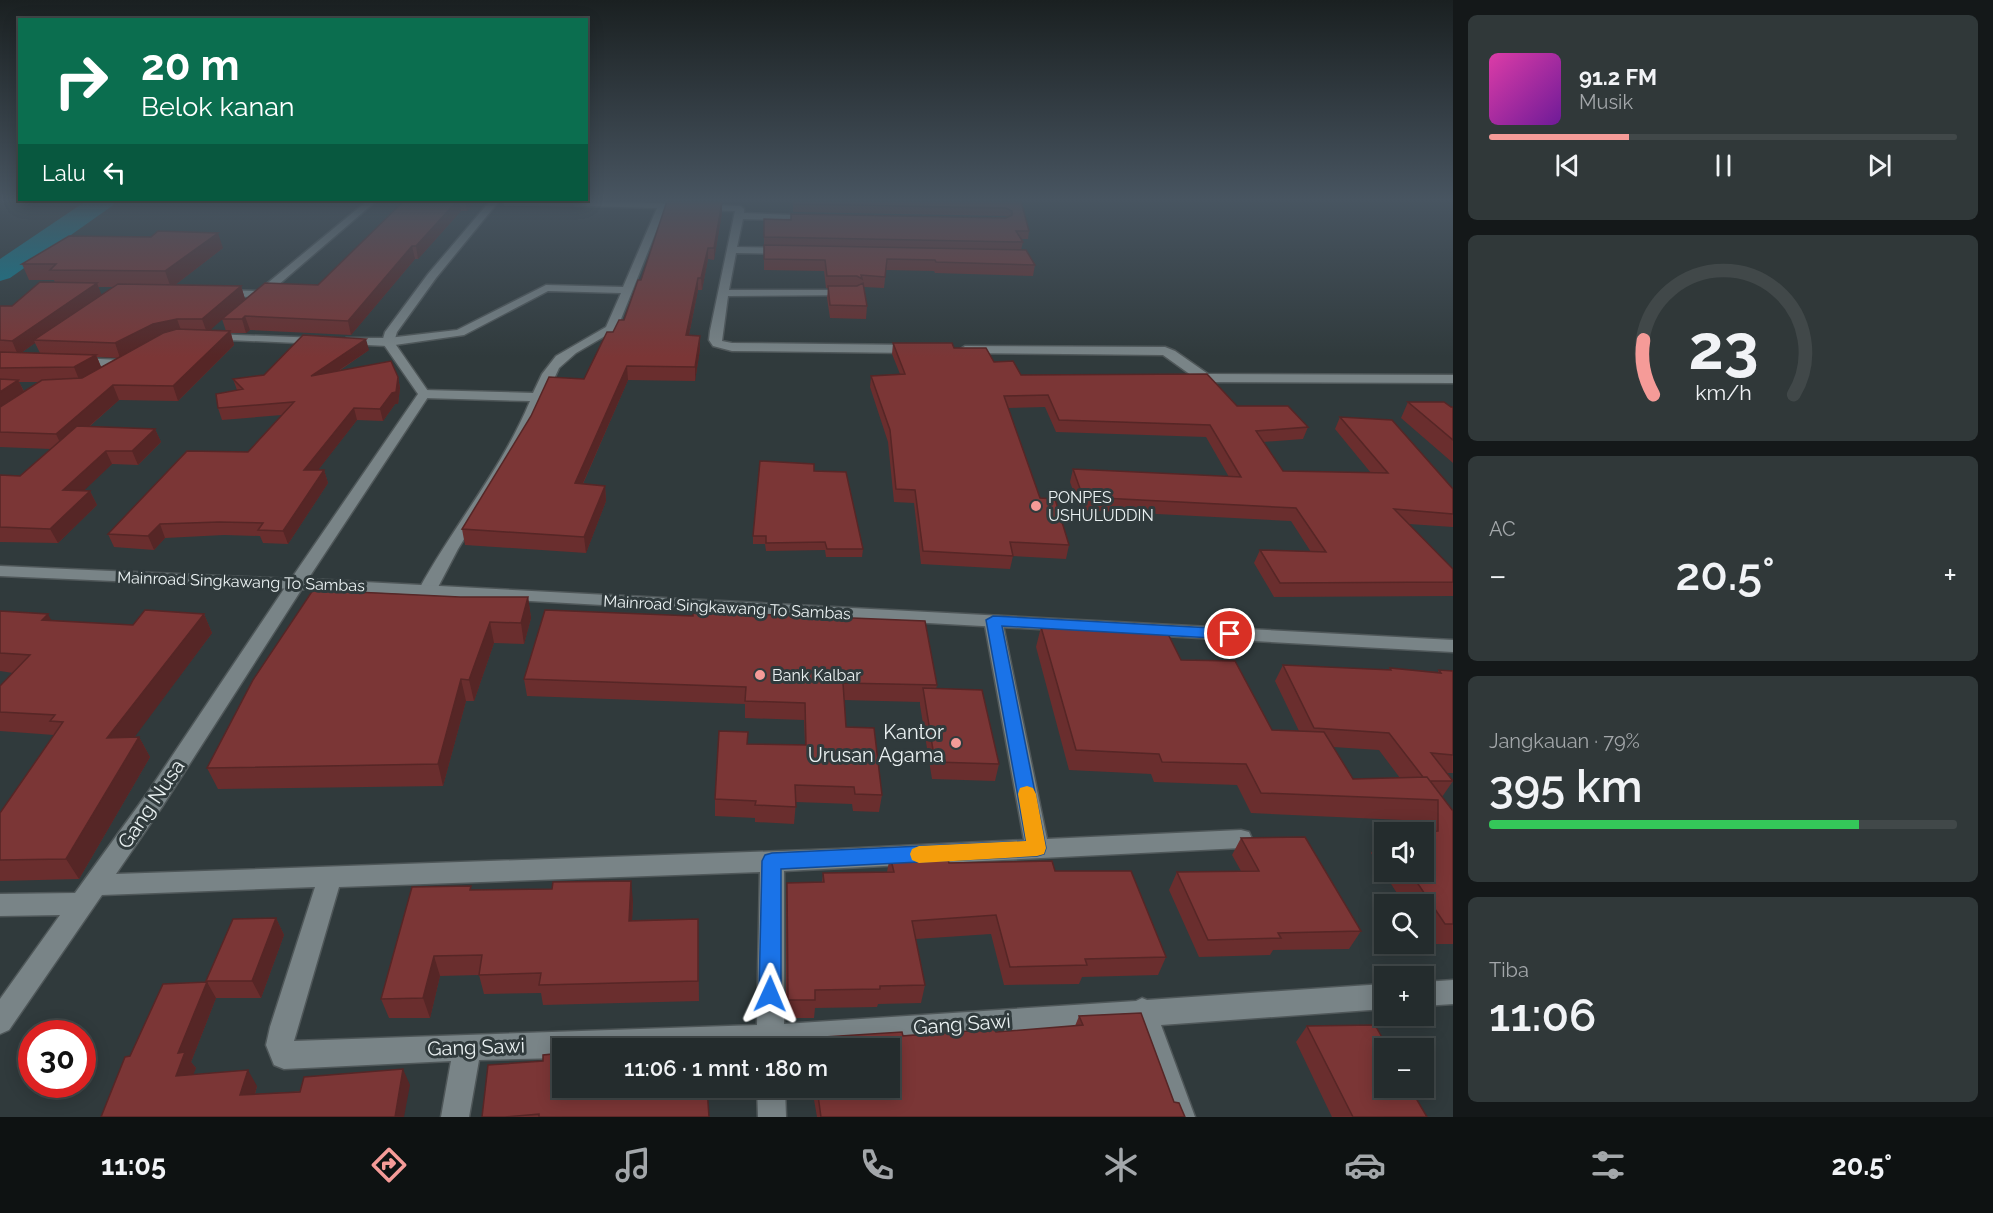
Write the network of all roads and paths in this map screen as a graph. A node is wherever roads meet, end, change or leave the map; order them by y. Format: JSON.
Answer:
{"nodes":[{"id":1,"x":310,"y":253,"type":"edge"},
{"id":2,"x":453,"y":253,"type":"edge"},
{"id":3,"x":642,"y":253,"type":"edge"},
{"id":4,"x":732,"y":253,"type":"edge"},
{"id":5,"x":627,"y":290,"type":"junction"},
{"id":6,"x":725,"y":292,"type":"junction"},
{"id":7,"x":212,"y":293,"type":"edge"},
{"id":8,"x":856,"y":293,"type":"edge"},
{"id":9,"x":261,"y":294,"type":"junction"},
{"id":10,"x":246,"y":308,"type":"edge"},
{"id":11,"x":229,"y":322,"type":"edge"},
{"id":12,"x":212,"y":337,"type":"junction"},
{"id":13,"x":198,"y":338,"type":"edge"},
{"id":14,"x":388,"y":342,"type":"junction"},
{"id":15,"x":930,"y":349,"type":"edge"},
{"id":16,"x":952,"y":350,"type":"edge"},
{"id":17,"x":143,"y":352,"type":"edge"},
{"id":18,"x":68,"y":362,"type":"edge"},
{"id":19,"x":123,"y":364,"type":"junction"},
{"id":20,"x":106,"y":376,"type":"edge"},
{"id":21,"x":1453,"y":379,"type":"edge"},
{"id":22,"x":424,"y":394,"type":"junction"},
{"id":23,"x":538,"y":397,"type":"junction"},
{"id":24,"x":0,"y":571,"type":"edge"},
{"id":25,"x":296,"y":584,"type":"junction"},
{"id":26,"x":427,"y":591,"type":"junction"},
{"id":27,"x":993,"y":620,"type":"junction"},
{"id":28,"x":1453,"y":646,"type":"edge"},
{"id":29,"x":1241,"y":839,"type":"edge"},
{"id":30,"x":1037,"y":848,"type":"junction"},
{"id":31,"x":772,"y":861,"type":"junction"},
{"id":32,"x":330,"y":877,"type":"junction"},
{"id":33,"x":88,"y":894,"type":"junction"},
{"id":34,"x":0,"y":905,"type":"edge"},
{"id":35,"x":1453,"y":992,"type":"edge"},
{"id":36,"x":1434,"y":993,"type":"edge"},
{"id":37,"x":1374,"y":998,"type":"edge"},
{"id":38,"x":1142,"y":1011,"type":"junction"},
{"id":39,"x":0,"y":1021,"type":"edge"},
{"id":40,"x":770,"y":1038,"type":"edge"},
{"id":41,"x":828,"y":1038,"type":"edge"},
{"id":42,"x":552,"y":1046,"type":"edge"},
{"id":43,"x":468,"y":1047,"type":"junction"},
{"id":44,"x":771,"y":1098,"type":"edge"},
{"id":45,"x":455,"y":1117,"type":"edge"},
{"id":46,"x":772,"y":1117,"type":"edge"},
{"id":47,"x":1181,"y":1117,"type":"edge"}],
"edges":[{"from":1,"to":9,"type":"street"},
{"from":2,"to":14,"type":"street"},
{"from":3,"to":5,"type":"street"},
{"from":4,"to":6,"type":"street"},
{"from":5,"to":14,"type":"street"},
{"from":5,"to":23,"type":"street"},
{"from":6,"to":8,"type":"street"},
{"from":6,"to":15,"type":"street"},
{"from":7,"to":9,"type":"street"},
{"from":9,"to":10,"type":"street"},
{"from":11,"to":12,"type":"street"},
{"from":12,"to":13,"type":"street"},
{"from":12,"to":14,"type":"street"},
{"from":14,"to":22,"type":"street"},
{"from":16,"to":21,"type":"street"},
{"from":17,"to":19,"type":"street"},
{"from":18,"to":19,"type":"street"},
{"from":19,"to":20,"type":"street"},
{"from":22,"to":23,"type":"street"},
{"from":22,"to":25,"type":"street","name":"Gang Nusa"},
{"from":23,"to":26,"type":"street"},
{"from":24,"to":25,"type":"street","name":"Mainroad Singkawang To Sambas"},
{"from":25,"to":26,"type":"street","name":"Mainroad Singkawang To Sambas"},
{"from":25,"to":33,"type":"street","name":"Gang Nusa"},
{"from":26,"to":27,"type":"street","name":"Mainroad Singkawang To Sambas"},
{"from":27,"to":28,"type":"street","name":"Mainroad Singkawang To Sambas"},
{"from":27,"to":30,"type":"street"},
{"from":29,"to":30,"type":"street"},
{"from":30,"to":31,"type":"street"},
{"from":31,"to":32,"type":"street"},
{"from":31,"to":40,"type":"street"},
{"from":32,"to":33,"type":"street"},
{"from":32,"to":43,"type":"street","name":"Gang Sawi"},
{"from":33,"to":34,"type":"street"},
{"from":33,"to":39,"type":"street","name":"Gang Nusa"},
{"from":35,"to":36,"type":"street"},
{"from":37,"to":38,"type":"street","name":"Gang Sawi"},
{"from":38,"to":41,"type":"street","name":"Gang Sawi"},
{"from":38,"to":47,"type":"street"},
{"from":42,"to":43,"type":"street","name":"Gang Sawi"},
{"from":43,"to":45,"type":"street"},
{"from":44,"to":46,"type":"street"}]}
